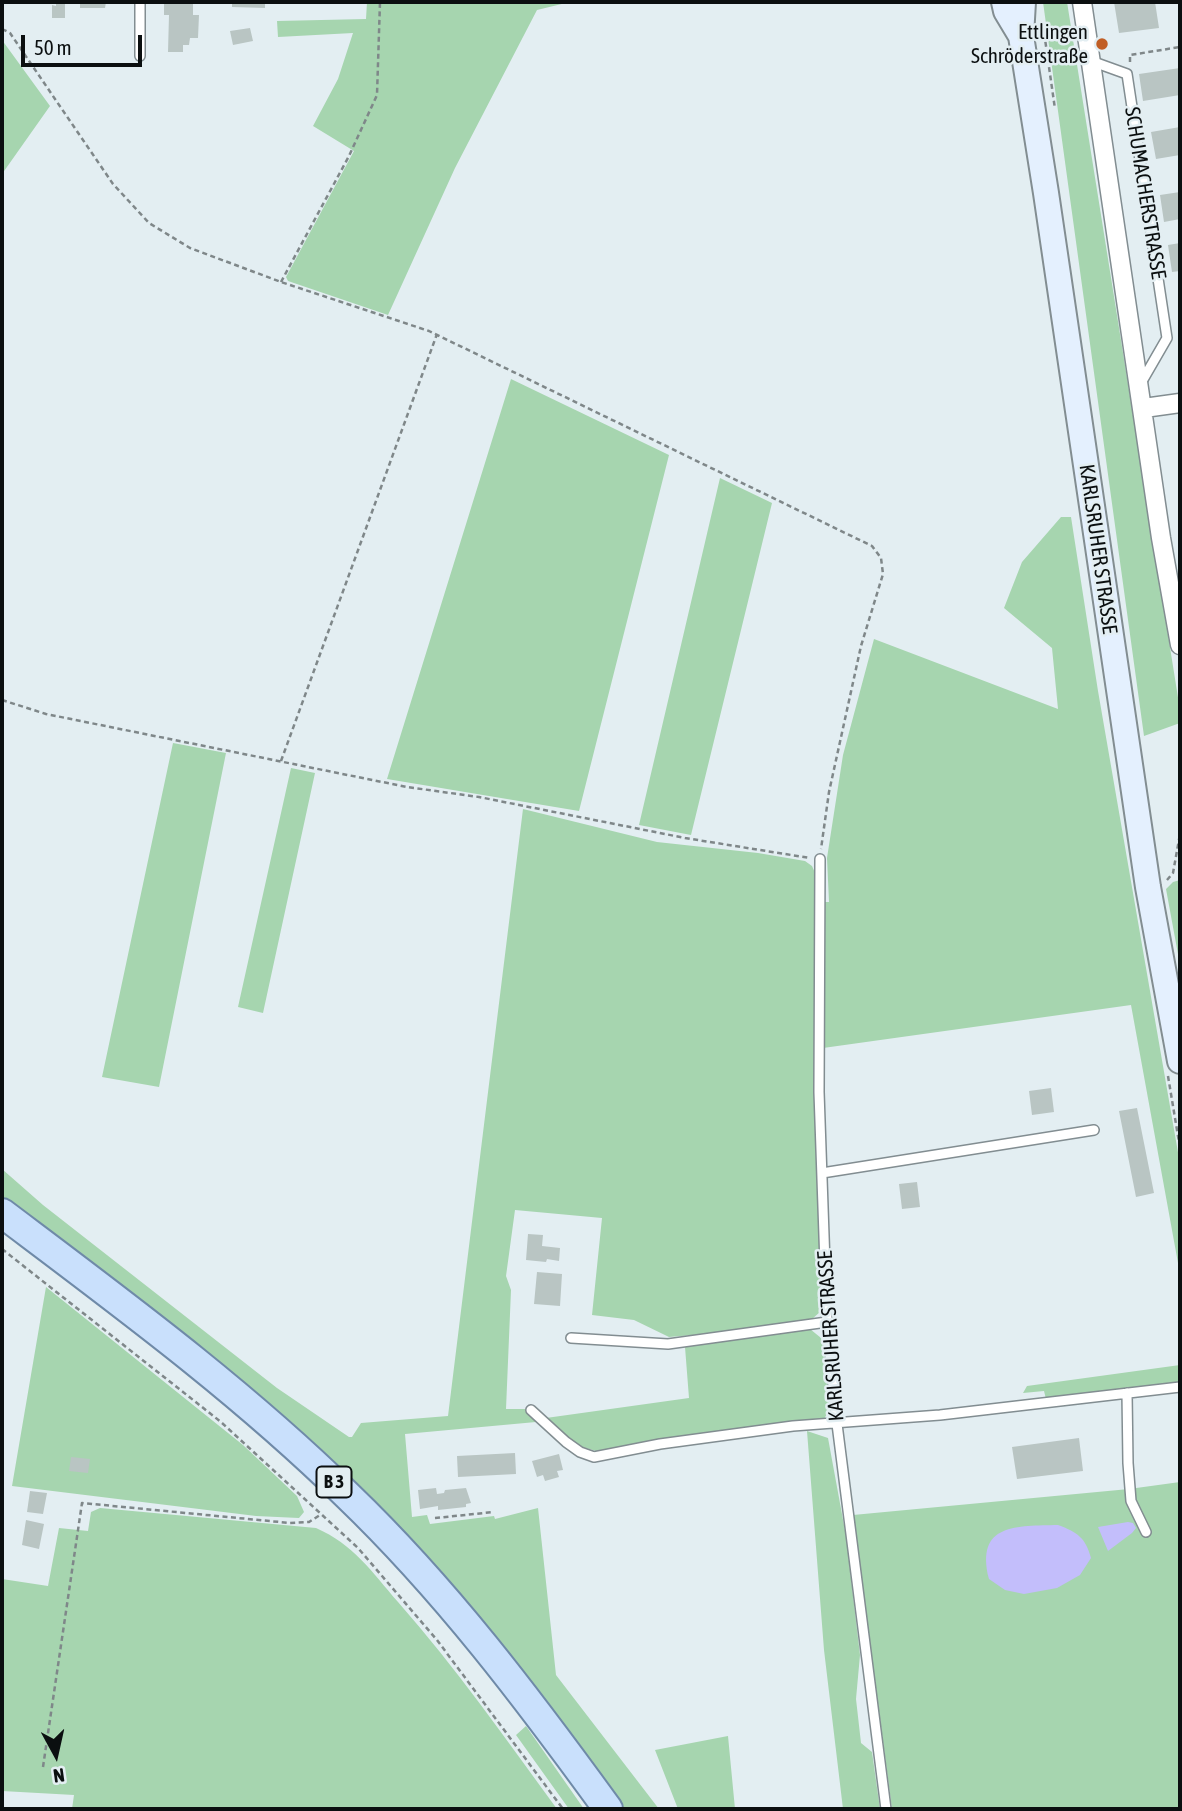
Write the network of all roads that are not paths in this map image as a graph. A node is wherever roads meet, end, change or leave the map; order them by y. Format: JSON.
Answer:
{"nodes":[{"id":1,"x":141,"y":2,"type":"edge"},
{"id":2,"x":1004,"y":2,"type":"edge"},
{"id":3,"x":1023,"y":2,"type":"edge"},
{"id":4,"x":1082,"y":2,"type":"edge"},
{"id":5,"x":1021,"y":36,"type":"junction"},
{"id":6,"x":140,"y":56,"type":"dead end"},
{"id":7,"x":1091,"y":61,"type":"junction"},
{"id":8,"x":1140,"y":384,"type":"junction"},
{"id":9,"x":1180,"y":403,"type":"edge"},
{"id":10,"x":1144,"y":408,"type":"junction"},
{"id":11,"x":1180,"y":645,"type":"edge"},
{"id":12,"x":820,"y":859,"type":"road end"},
{"id":13,"x":1180,"y":1061,"type":"edge"},
{"id":14,"x":1094,"y":1130,"type":"dead end"},
{"id":15,"x":822,"y":1173,"type":"junction"},
{"id":16,"x":2,"y":1213,"type":"edge"},
{"id":17,"x":827,"y":1322,"type":"junction"},
{"id":18,"x":571,"y":1338,"type":"dead end"},
{"id":19,"x":1180,"y":1387,"type":"edge"},
{"id":20,"x":1127,"y":1393,"type":"junction"},
{"id":21,"x":531,"y":1410,"type":"dead end"},
{"id":22,"x":837,"y":1424,"type":"junction"},
{"id":23,"x":1146,"y":1532,"type":"dead end"},
{"id":24,"x":608,"y":1809,"type":"edge"},
{"id":25,"x":886,"y":1809,"type":"edge"}],
"edges":[{"from":1,"to":6,"type":"lane"},
{"from":2,"to":5,"type":"main road","name":"KARLSRUHER STRASSE"},
{"from":3,"to":5,"type":"main road","name":"KARLSRUHER STRASSE"},
{"from":4,"to":7,"type":"street","name":"SCHUMACHERSTRASSE"},
{"from":5,"to":13,"type":"main road","name":"KARLSRUHER STRASSE"},
{"from":7,"to":8,"type":"street","name":"SCHUMACHERSTRASSE"},
{"from":7,"to":8,"type":"lane","name":"SCHUMACHERSTRASSE"},
{"from":8,"to":10,"type":"street","name":"SCHUMACHERSTRASSE"},
{"from":9,"to":10,"type":"street"},
{"from":10,"to":11,"type":"street","name":"SCHUMACHERSTRASSE"},
{"from":12,"to":15,"type":"lane","name":"KARLSRUHER STRASSE"},
{"from":14,"to":15,"type":"lane"},
{"from":15,"to":17,"type":"lane","name":"KARLSRUHER STRASSE"},
{"from":16,"to":24,"type":"main road","number":"B 3"},
{"from":17,"to":18,"type":"lane"},
{"from":17,"to":22,"type":"lane","name":"KARLSRUHER STRASSE"},
{"from":19,"to":20,"type":"lane"},
{"from":20,"to":22,"type":"lane"},
{"from":20,"to":23,"type":"lane"},
{"from":21,"to":22,"type":"lane"},
{"from":22,"to":25,"type":"lane","name":"KARLSRUHER STRASSE"}]}
